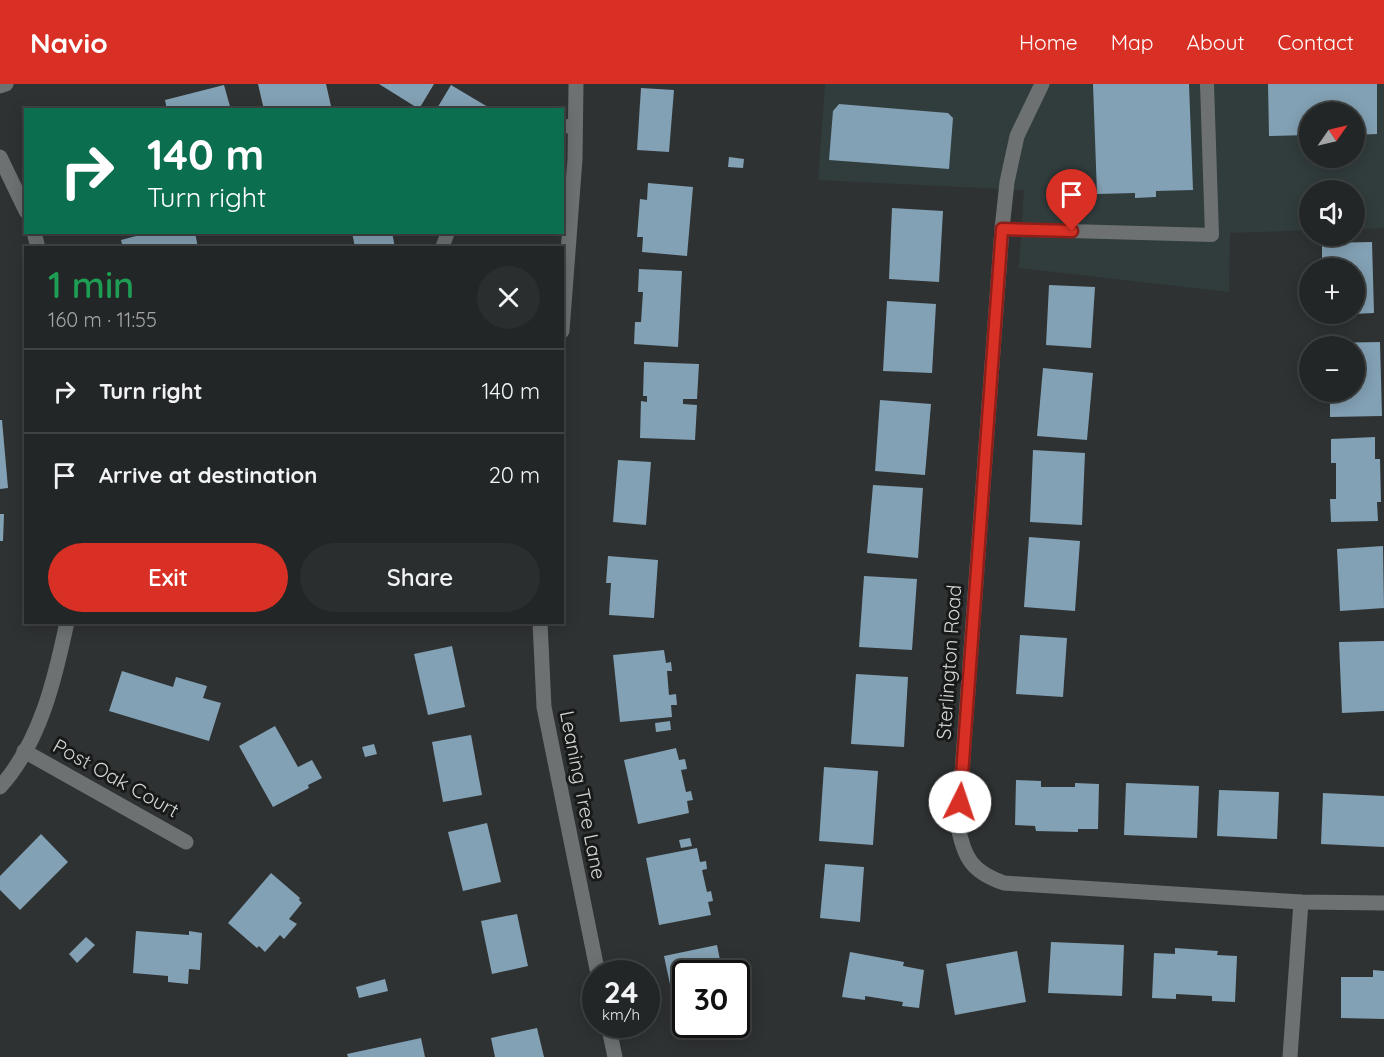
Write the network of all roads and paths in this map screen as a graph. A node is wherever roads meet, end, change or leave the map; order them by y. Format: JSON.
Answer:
{"nodes":[{"id":1,"x":6,"y":84,"type":"edge"},
{"id":2,"x":576,"y":84,"type":"edge"},
{"id":3,"x":1042,"y":84,"type":"edge"},
{"id":4,"x":1207,"y":84,"type":"edge"},
{"id":5,"x":0,"y":86,"type":"edge"},
{"id":6,"x":569,"y":126,"type":"edge"},
{"id":7,"x":0,"y":157,"type":"edge"},
{"id":8,"x":24,"y":207,"type":"edge"},
{"id":9,"x":1002,"y":229,"type":"junction"},
{"id":10,"x":564,"y":272,"type":"edge"},
{"id":11,"x":67,"y":624,"type":"edge"},
{"id":12,"x":540,"y":624,"type":"edge"},
{"id":13,"x":24,"y":751,"type":"junction"},
{"id":14,"x":0,"y":788,"type":"edge"},
{"id":15,"x":186,"y":842,"type":"dead end"},
{"id":16,"x":1301,"y":902,"type":"junction"},
{"id":17,"x":1384,"y":903,"type":"edge"},
{"id":18,"x":595,"y":960,"type":"edge"},
{"id":19,"x":611,"y":1038,"type":"edge"},
{"id":20,"x":615,"y":1057,"type":"edge"},
{"id":21,"x":1290,"y":1057,"type":"edge"}],
"edges":[{"from":1,"to":5,"type":"street"},
{"from":2,"to":6,"type":"street"},
{"from":3,"to":9,"type":"street","name":"Sterlington Road"},
{"from":4,"to":9,"type":"lane"},
{"from":6,"to":10,"type":"street"},
{"from":7,"to":8,"type":"street"},
{"from":9,"to":16,"type":"street","name":"Sterlington Road"},
{"from":11,"to":13,"type":"street"},
{"from":12,"to":18,"type":"street","name":"Leaning Tree Lane"},
{"from":13,"to":14,"type":"street"},
{"from":13,"to":15,"type":"street","name":"Post Oak Court"},
{"from":16,"to":17,"type":"street","name":"Sterlington Road"},
{"from":16,"to":21,"type":"street"},
{"from":19,"to":20,"type":"street"}]}
